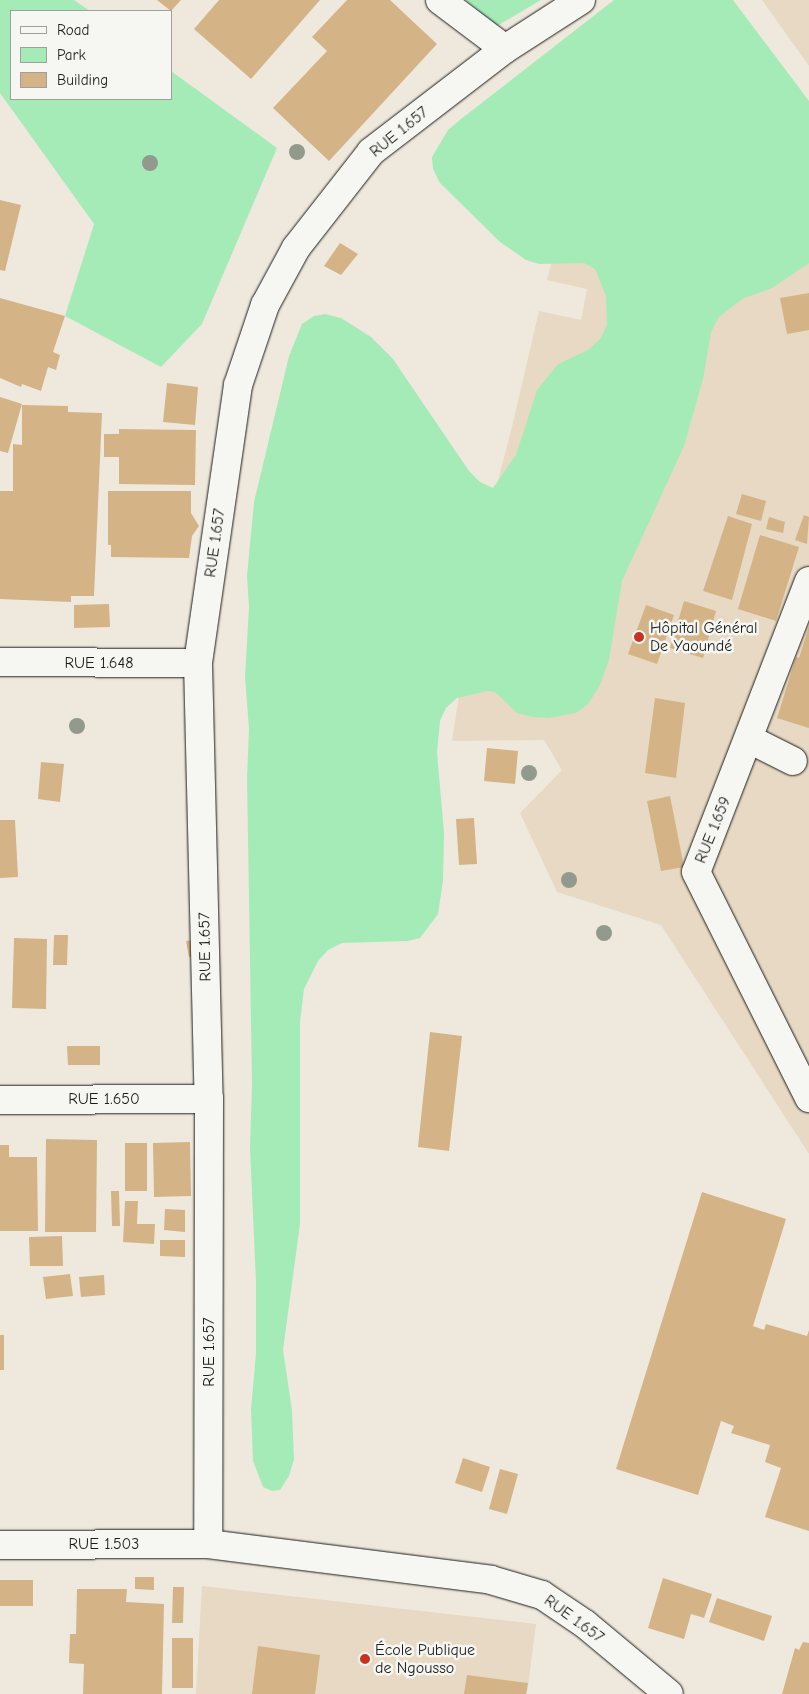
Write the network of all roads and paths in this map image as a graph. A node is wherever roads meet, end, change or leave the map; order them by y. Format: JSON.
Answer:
{"nodes":[{"id":1,"x":440,"y":0,"type":"edge"},
{"id":2,"x":581,"y":0,"type":"edge"},
{"id":3,"x":505,"y":49,"type":"junction"},
{"id":4,"x":809,"y":581,"type":"edge"},
{"id":5,"x":0,"y":662,"type":"edge"},
{"id":6,"x":198,"y":663,"type":"junction"},
{"id":7,"x":750,"y":739,"type":"junction"},
{"id":8,"x":793,"y":761,"type":"dead end"},
{"id":9,"x":809,"y":1098,"type":"edge"},
{"id":10,"x":209,"y":1099,"type":"junction"},
{"id":11,"x":0,"y":1100,"type":"edge"},
{"id":12,"x":208,"y":1544,"type":"junction"},
{"id":13,"x":0,"y":1545,"type":"edge"},
{"id":14,"x":669,"y":1694,"type":"edge"}],
"edges":[{"from":1,"to":3,"type":"street"},
{"from":2,"to":3,"type":"street","name":"RUE 1.657"},
{"from":3,"to":6,"type":"street","name":"RUE 1.657"},
{"from":4,"to":7,"type":"street","name":"RUE 1.659"},
{"from":5,"to":6,"type":"street","name":"RUE 1.648"},
{"from":6,"to":10,"type":"street","name":"RUE 1.657"},
{"from":7,"to":8,"type":"street"},
{"from":7,"to":9,"type":"street","name":"RUE 1.659"},
{"from":10,"to":11,"type":"street","name":"RUE 1.650"},
{"from":10,"to":12,"type":"street","name":"RUE 1.657"},
{"from":12,"to":13,"type":"street","name":"RUE 1.503"},
{"from":12,"to":14,"type":"street","name":"RUE 1.657"}]}
